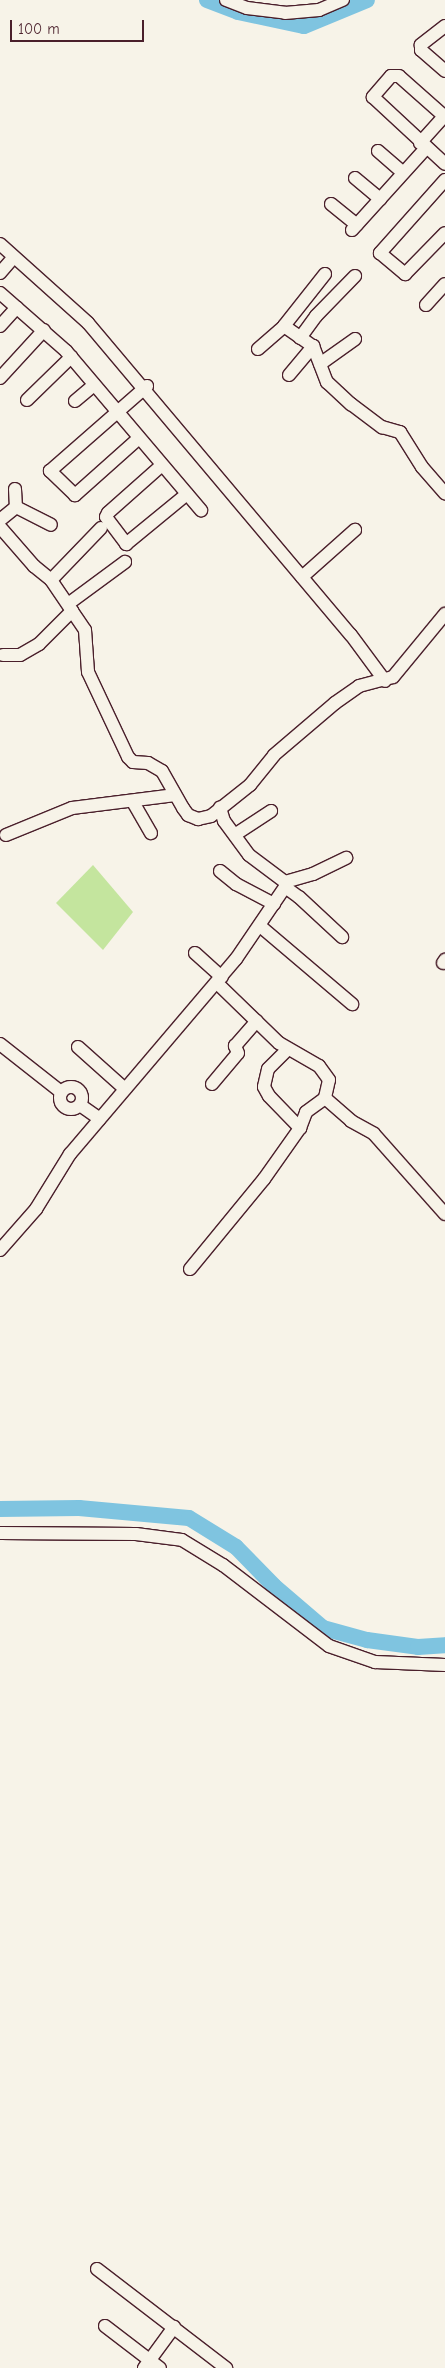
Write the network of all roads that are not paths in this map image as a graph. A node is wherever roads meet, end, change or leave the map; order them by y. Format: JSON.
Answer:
{"nodes":[{"id":1,"x":226,"y":0,"type":"edge"},
{"id":2,"x":343,"y":0,"type":"edge"},
{"id":3,"x":445,"y":26,"type":"edge"},
{"id":4,"x":445,"y":71,"type":"edge"},
{"id":5,"x":444,"y":116,"type":"edge"},
{"id":6,"x":423,"y":146,"type":"junction"},
{"id":7,"x":378,"y":151,"type":"dead end"},
{"id":8,"x":445,"y":164,"type":"edge"},
{"id":9,"x":404,"y":173,"type":"junction"},
{"id":10,"x":355,"y":178,"type":"dead end"},
{"id":11,"x":445,"y":180,"type":"edge"},
{"id":12,"x":380,"y":199,"type":"junction"},
{"id":13,"x":331,"y":204,"type":"dead end"},
{"id":14,"x":445,"y":233,"type":"edge"},
{"id":15,"x":0,"y":244,"type":"edge"},
{"id":16,"x":14,"y":257,"type":"junction"},
{"id":17,"x":0,"y":274,"type":"edge"},
{"id":18,"x":324,"y":274,"type":"dead end"},
{"id":19,"x":355,"y":276,"type":"dead end"},
{"id":20,"x":445,"y":284,"type":"edge"},
{"id":21,"x":0,"y":293,"type":"edge"},
{"id":22,"x":426,"y":305,"type":"dead end"},
{"id":23,"x":16,"y":307,"type":"junction"},
{"id":24,"x":0,"y":326,"type":"edge"},
{"id":25,"x":284,"y":326,"type":"junction"},
{"id":26,"x":44,"y":330,"type":"junction"},
{"id":27,"x":300,"y":338,"type":"junction"},
{"id":28,"x":355,"y":339,"type":"dead end"},
{"id":29,"x":313,"y":346,"type":"junction"},
{"id":30,"x":258,"y":349,"type":"dead end"},
{"id":31,"x":71,"y":357,"type":"junction"},
{"id":32,"x":320,"y":364,"type":"junction"},
{"id":33,"x":289,"y":375,"type":"dead end"},
{"id":34,"x":0,"y":378,"type":"edge"},
{"id":35,"x":94,"y":385,"type":"junction"},
{"id":36,"x":146,"y":387,"type":"junction"},
{"id":37,"x":28,"y":400,"type":"dead end"},
{"id":38,"x":74,"y":401,"type":"dead end"},
{"id":39,"x":116,"y":412,"type":"junction"},
{"id":40,"x":139,"y":438,"type":"junction"},
{"id":41,"x":162,"y":465,"type":"junction"},
{"id":42,"x":15,"y":489,"type":"dead end"},
{"id":43,"x":445,"y":493,"type":"edge"},
{"id":44,"x":187,"y":494,"type":"junction"},
{"id":45,"x":16,"y":507,"type":"junction"},
{"id":46,"x":201,"y":510,"type":"dead end"},
{"id":47,"x":51,"y":525,"type":"dead end"},
{"id":48,"x":0,"y":527,"type":"edge"},
{"id":49,"x":101,"y":528,"type":"dead end"},
{"id":50,"x":355,"y":530,"type":"dead end"},
{"id":51,"x":125,"y":562,"type":"dead end"},
{"id":52,"x":302,"y":577,"type":"junction"},
{"id":53,"x":52,"y":580,"type":"junction"},
{"id":54,"x":70,"y":608,"type":"junction"},
{"id":55,"x":445,"y":614,"type":"edge"},
{"id":56,"x":3,"y":656,"type":"dead end"},
{"id":57,"x":385,"y":681,"type":"junction"},
{"id":58,"x":175,"y":795,"type":"junction"},
{"id":59,"x":132,"y":802,"type":"junction"},
{"id":60,"x":220,"y":808,"type":"junction"},
{"id":61,"x":271,"y":811,"type":"dead end"},
{"id":62,"x":151,"y":833,"type":"dead end"},
{"id":63,"x":236,"y":834,"type":"junction"},
{"id":64,"x":6,"y":836,"type":"dead end"},
{"id":65,"x":346,"y":858,"type":"dead end"},
{"id":66,"x":220,"y":871,"type":"dead end"},
{"id":67,"x":285,"y":885,"type":"junction"},
{"id":68,"x":274,"y":904,"type":"junction"},
{"id":69,"x":260,"y":926,"type":"junction"},
{"id":70,"x":342,"y":937,"type":"dead end"},
{"id":71,"x":195,"y":953,"type":"dead end"},
{"id":72,"x":219,"y":980,"type":"junction"},
{"id":73,"x":352,"y":1004,"type":"dead end"},
{"id":74,"x":257,"y":1022,"type":"junction"},
{"id":75,"x":0,"y":1044,"type":"edge"},
{"id":76,"x":78,"y":1047,"type":"dead end"},
{"id":77,"x":288,"y":1049,"type":"junction"},
{"id":78,"x":212,"y":1084,"type":"dead end"},
{"id":79,"x":125,"y":1089,"type":"junction"},
{"id":80,"x":326,"y":1098,"type":"junction"},
{"id":81,"x":100,"y":1119,"type":"junction"},
{"id":82,"x":300,"y":1128,"type":"junction"},
{"id":83,"x":420,"y":1181,"type":"dead end"},
{"id":84,"x":445,"y":1205,"type":"edge"},
{"id":85,"x":445,"y":1214,"type":"edge"},
{"id":86,"x":0,"y":1250,"type":"edge"},
{"id":87,"x":190,"y":1270,"type":"dead end"},
{"id":88,"x":0,"y":1533,"type":"edge"},
{"id":89,"x":445,"y":1665,"type":"edge"},
{"id":90,"x":97,"y":2269,"type":"dead end"},
{"id":91,"x":105,"y":2326,"type":"dead end"},
{"id":92,"x":174,"y":2327,"type":"junction"},
{"id":93,"x":147,"y":2364,"type":"edge"},
{"id":94,"x":227,"y":2366,"type":"edge"},
{"id":95,"x":160,"y":2368,"type":"edge"}],
"edges":[{"from":1,"to":2,"type":"street"},
{"from":3,"to":4,"type":"street"},
{"from":5,"to":6,"type":"street"},
{"from":5,"to":6,"type":"street"},
{"from":6,"to":8,"type":"street"},
{"from":6,"to":9,"type":"street"},
{"from":7,"to":9,"type":"street"},
{"from":9,"to":12,"type":"street"},
{"from":10,"to":12,"type":"street"},
{"from":11,"to":14,"type":"street"},
{"from":12,"to":13,"type":"street"},
{"from":15,"to":16,"type":"street"},
{"from":16,"to":17,"type":"street"},
{"from":16,"to":36,"type":"street"},
{"from":18,"to":25,"type":"street"},
{"from":19,"to":27,"type":"street"},
{"from":20,"to":22,"type":"street"},
{"from":21,"to":23,"type":"street"},
{"from":23,"to":24,"type":"street"},
{"from":23,"to":26,"type":"street"},
{"from":25,"to":27,"type":"street"},
{"from":25,"to":30,"type":"street"},
{"from":26,"to":31,"type":"street"},
{"from":26,"to":34,"type":"street"},
{"from":27,"to":29,"type":"street"},
{"from":28,"to":32,"type":"street"},
{"from":29,"to":32,"type":"street"},
{"from":29,"to":33,"type":"street"},
{"from":31,"to":35,"type":"street"},
{"from":31,"to":37,"type":"street"},
{"from":32,"to":43,"type":"street"},
{"from":35,"to":38,"type":"street"},
{"from":35,"to":39,"type":"street"},
{"from":36,"to":39,"type":"street"},
{"from":36,"to":52,"type":"street"},
{"from":39,"to":40,"type":"street"},
{"from":39,"to":40,"type":"street"},
{"from":40,"to":41,"type":"street"},
{"from":41,"to":44,"type":"street"},
{"from":41,"to":44,"type":"street"},
{"from":42,"to":45,"type":"street"},
{"from":44,"to":46,"type":"street"},
{"from":45,"to":47,"type":"street"},
{"from":45,"to":48,"type":"street"},
{"from":48,"to":53,"type":"street"},
{"from":49,"to":53,"type":"street"},
{"from":50,"to":52,"type":"street"},
{"from":51,"to":54,"type":"street"},
{"from":52,"to":57,"type":"street"},
{"from":53,"to":54,"type":"street"},
{"from":54,"to":56,"type":"street"},
{"from":54,"to":58,"type":"street"},
{"from":55,"to":57,"type":"street"},
{"from":57,"to":60,"type":"street"},
{"from":58,"to":59,"type":"street"},
{"from":58,"to":60,"type":"street"},
{"from":59,"to":62,"type":"street"},
{"from":59,"to":64,"type":"street"},
{"from":60,"to":63,"type":"street"},
{"from":61,"to":63,"type":"street"},
{"from":63,"to":67,"type":"street"},
{"from":65,"to":67,"type":"street"},
{"from":66,"to":68,"type":"street"},
{"from":67,"to":68,"type":"street"},
{"from":67,"to":70,"type":"street"},
{"from":68,"to":69,"type":"street"},
{"from":69,"to":72,"type":"street"},
{"from":69,"to":73,"type":"street"},
{"from":71,"to":72,"type":"street"},
{"from":72,"to":74,"type":"street"},
{"from":72,"to":79,"type":"street"},
{"from":74,"to":77,"type":"street"},
{"from":74,"to":78,"type":"street"},
{"from":75,"to":81,"type":"street"},
{"from":76,"to":79,"type":"street"},
{"from":77,"to":80,"type":"street"},
{"from":77,"to":82,"type":"street"},
{"from":79,"to":81,"type":"street"},
{"from":80,"to":82,"type":"street"},
{"from":80,"to":85,"type":"street"},
{"from":81,"to":86,"type":"street"},
{"from":82,"to":87,"type":"street"},
{"from":83,"to":84,"type":"street"},
{"from":88,"to":89,"type":"street"},
{"from":90,"to":92,"type":"street"},
{"from":91,"to":93,"type":"street"},
{"from":92,"to":93,"type":"street"},
{"from":92,"to":94,"type":"street"},
{"from":93,"to":95,"type":"street"}]}
